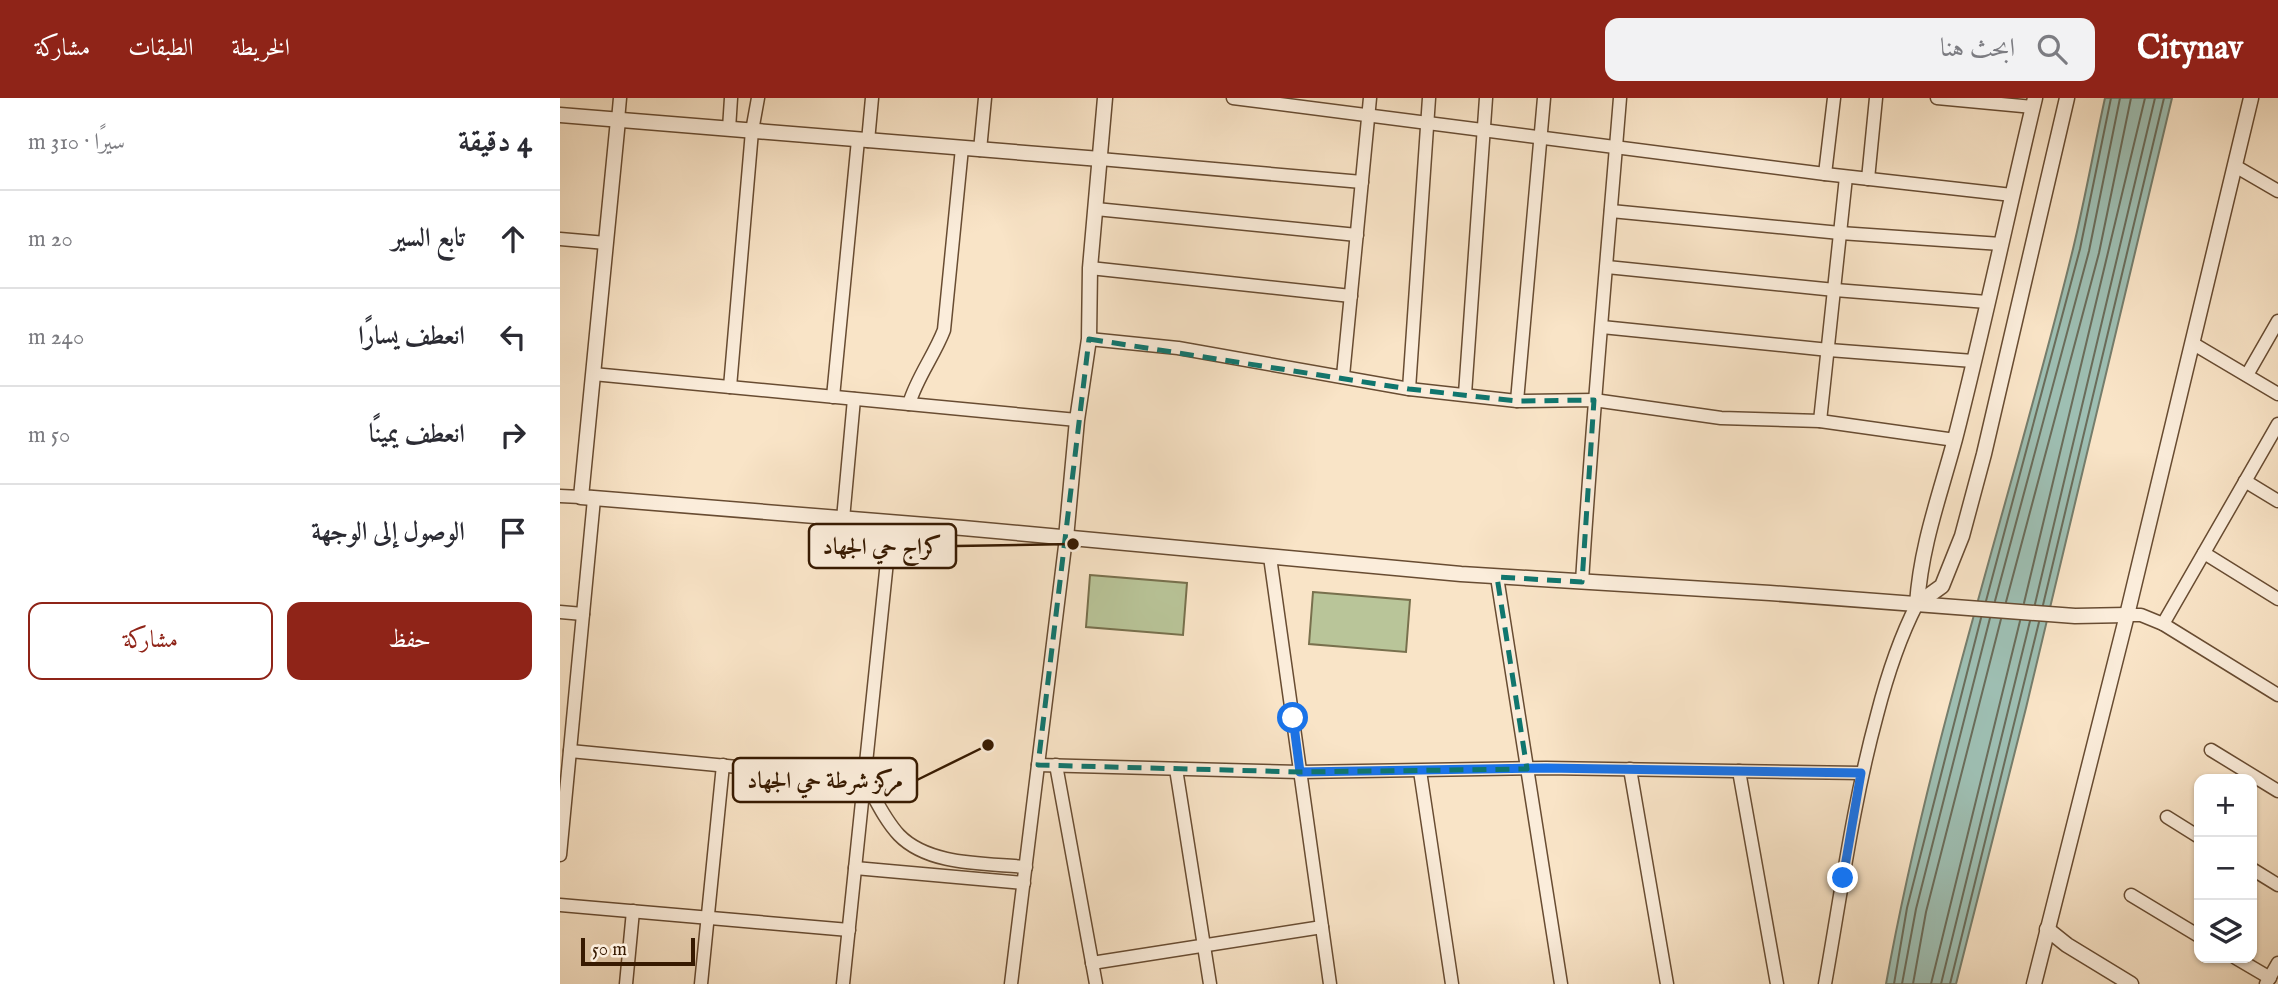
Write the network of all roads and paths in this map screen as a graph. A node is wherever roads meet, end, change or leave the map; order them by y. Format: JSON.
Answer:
{"nodes":[{"id":1,"x":620,"y":98,"type":"edge"},
{"id":2,"x":732,"y":98,"type":"edge"},
{"id":3,"x":758,"y":98,"type":"edge"},
{"id":4,"x":872,"y":98,"type":"edge"},
{"id":5,"x":985,"y":98,"type":"edge"},
{"id":6,"x":1105,"y":98,"type":"edge"},
{"id":7,"x":1233,"y":98,"type":"edge"},
{"id":8,"x":1370,"y":98,"type":"edge"},
{"id":9,"x":1429,"y":98,"type":"edge"},
{"id":10,"x":1486,"y":98,"type":"edge"},
{"id":11,"x":1544,"y":98,"type":"edge"},
{"id":12,"x":1620,"y":98,"type":"edge"},
{"id":13,"x":1834,"y":98,"type":"edge"},
{"id":14,"x":1876,"y":98,"type":"edge"},
{"id":15,"x":1937,"y":98,"type":"edge"},
{"id":16,"x":2067,"y":98,"type":"edge"},
{"id":17,"x":2251,"y":98,"type":"edge"},
{"id":18,"x":2034,"y":102,"type":"edge"},
{"id":19,"x":560,"y":116,"type":"edge"},
{"id":20,"x":1369,"y":116,"type":"junction"},
{"id":21,"x":618,"y":120,"type":"junction"},
{"id":22,"x":1427,"y":123,"type":"junction"},
{"id":23,"x":729,"y":129,"type":"junction"},
{"id":24,"x":1483,"y":130,"type":"junction"},
{"id":25,"x":752,"y":131,"type":"junction"},
{"id":26,"x":1540,"y":137,"type":"junction"},
{"id":27,"x":863,"y":140,"type":"junction"},
{"id":28,"x":1616,"y":147,"type":"junction"},
{"id":29,"x":962,"y":148,"type":"junction"},
{"id":30,"x":981,"y":150,"type":"junction"},
{"id":31,"x":1100,"y":159,"type":"junction"},
{"id":32,"x":2235,"y":166,"type":"junction"},
{"id":33,"x":1825,"y":174,"type":"junction"},
{"id":34,"x":2278,"y":175,"type":"edge"},
{"id":35,"x":1846,"y":177,"type":"junction"},
{"id":36,"x":1868,"y":179,"type":"junction"},
{"id":37,"x":1362,"y":183,"type":"junction"},
{"id":38,"x":2274,"y":189,"type":"edge"},
{"id":39,"x":2012,"y":195,"type":"junction"},
{"id":40,"x":1096,"y":209,"type":"junction"},
{"id":41,"x":1611,"y":211,"type":"junction"},
{"id":42,"x":1840,"y":233,"type":"junction"},
{"id":43,"x":1357,"y":235,"type":"junction"},
{"id":44,"x":560,"y":239,"type":"edge"},
{"id":45,"x":606,"y":243,"type":"junction"},
{"id":46,"x":2001,"y":244,"type":"junction"},
{"id":47,"x":1607,"y":267,"type":"junction"},
{"id":48,"x":1090,"y":268,"type":"junction"},
{"id":49,"x":1835,"y":290,"type":"junction"},
{"id":50,"x":1351,"y":296,"type":"junction"},
{"id":51,"x":1987,"y":302,"type":"junction"},
{"id":52,"x":2278,"y":321,"type":"edge"},
{"id":53,"x":1602,"y":327,"type":"junction"},
{"id":54,"x":1089,"y":339,"type":"junction"},
{"id":55,"x":2192,"y":343,"type":"junction"},
{"id":56,"x":1829,"y":350,"type":"junction"},
{"id":57,"x":1973,"y":361,"type":"junction"},
{"id":58,"x":593,"y":374,"type":"junction"},
{"id":59,"x":2247,"y":375,"type":"junction"},
{"id":60,"x":1343,"y":376,"type":"junction"},
{"id":61,"x":730,"y":387,"type":"junction"},
{"id":62,"x":1409,"y":389,"type":"junction"},
{"id":63,"x":1465,"y":394,"type":"junction"},
{"id":64,"x":2278,"y":394,"type":"edge"},
{"id":65,"x":833,"y":397,"type":"junction"},
{"id":66,"x":853,"y":399,"type":"junction"},
{"id":67,"x":1594,"y":400,"type":"junction"},
{"id":68,"x":1517,"y":401,"type":"junction"},
{"id":69,"x":909,"y":404,"type":"junction"},
{"id":70,"x":1077,"y":420,"type":"junction"},
{"id":71,"x":1820,"y":421,"type":"junction"},
{"id":72,"x":2278,"y":424,"type":"edge"},
{"id":73,"x":1955,"y":440,"type":"junction"},
{"id":74,"x":2245,"y":481,"type":"junction"},
{"id":75,"x":560,"y":496,"type":"edge"},
{"id":76,"x":587,"y":498,"type":"junction"},
{"id":77,"x":2278,"y":500,"type":"edge"},
{"id":78,"x":843,"y":519,"type":"junction"},
{"id":79,"x":891,"y":523,"type":"junction"},
{"id":80,"x":1066,"y":538,"type":"junction"},
{"id":81,"x":2204,"y":553,"type":"junction"},
{"id":82,"x":1270,"y":557,"type":"junction"},
{"id":83,"x":1497,"y":576,"type":"junction"},
{"id":84,"x":1582,"y":582,"type":"junction"},
{"id":85,"x":2278,"y":599,"type":"edge"},
{"id":86,"x":1917,"y":604,"type":"junction"},
{"id":87,"x":560,"y":612,"type":"edge"},
{"id":88,"x":583,"y":614,"type":"junction"},
{"id":89,"x":2127,"y":615,"type":"junction"},
{"id":90,"x":2163,"y":624,"type":"junction"},
{"id":91,"x":2278,"y":695,"type":"edge"},
{"id":92,"x":567,"y":718,"type":"edge"},
{"id":93,"x":2211,"y":750,"type":"dead end"},
{"id":94,"x":570,"y":751,"type":"junction"},
{"id":95,"x":723,"y":765,"type":"junction"},
{"id":96,"x":1038,"y":765,"type":"junction"},
{"id":97,"x":1056,"y":765,"type":"junction"},
{"id":98,"x":1175,"y":769,"type":"junction"},
{"id":99,"x":1527,"y":769,"type":"junction"},
{"id":100,"x":1630,"y":769,"type":"junction"},
{"id":101,"x":1420,"y":771,"type":"junction"},
{"id":102,"x":1739,"y":771,"type":"junction"},
{"id":103,"x":1300,"y":772,"type":"junction"},
{"id":104,"x":1861,"y":773,"type":"junction"},
{"id":105,"x":864,"y":779,"type":"junction"},
{"id":106,"x":2278,"y":791,"type":"edge"},
{"id":107,"x":2167,"y":817,"type":"dead end"},
{"id":108,"x":561,"y":830,"type":"edge"},
{"id":109,"x":2194,"y":834,"type":"edge"},
{"id":110,"x":560,"y":855,"type":"edge"},
{"id":111,"x":1026,"y":867,"type":"junction"},
{"id":112,"x":855,"y":868,"type":"junction"},
{"id":113,"x":2257,"y":872,"type":"edge"},
{"id":114,"x":1024,"y":883,"type":"junction"},
{"id":115,"x":2278,"y":885,"type":"edge"},
{"id":116,"x":2131,"y":895,"type":"dead end"},
{"id":117,"x":560,"y":905,"type":"edge"},
{"id":118,"x":633,"y":912,"type":"junction"},
{"id":119,"x":708,"y":918,"type":"junction"},
{"id":120,"x":1322,"y":927,"type":"junction"},
{"id":121,"x":2047,"y":929,"type":"junction"},
{"id":122,"x":849,"y":930,"type":"junction"},
{"id":123,"x":2194,"y":933,"type":"edge"},
{"id":124,"x":1204,"y":945,"type":"junction"},
{"id":125,"x":1092,"y":963,"type":"junction"},
{"id":126,"x":2243,"y":963,"type":"edge"},
{"id":127,"x":2278,"y":963,"type":"edge"},
{"id":128,"x":2268,"y":981,"type":"edge"},
{"id":129,"x":626,"y":984,"type":"edge"},
{"id":130,"x":701,"y":984,"type":"edge"},
{"id":131,"x":843,"y":984,"type":"edge"},
{"id":132,"x":1012,"y":984,"type":"edge"},
{"id":133,"x":1096,"y":984,"type":"edge"},
{"id":134,"x":1210,"y":984,"type":"edge"},
{"id":135,"x":1331,"y":984,"type":"edge"},
{"id":136,"x":1452,"y":984,"type":"edge"},
{"id":137,"x":1562,"y":984,"type":"edge"},
{"id":138,"x":1667,"y":984,"type":"edge"},
{"id":139,"x":1777,"y":984,"type":"edge"},
{"id":140,"x":1825,"y":984,"type":"edge"},
{"id":141,"x":2034,"y":984,"type":"edge"},
{"id":142,"x":2131,"y":984,"type":"edge"}],
"edges":[{"from":1,"to":21,"type":"street"},
{"from":2,"to":23,"type":"street"},
{"from":3,"to":25,"type":"street"},
{"from":4,"to":27,"type":"street"},
{"from":5,"to":30,"type":"street"},
{"from":6,"to":31,"type":"street"},
{"from":7,"to":20,"type":"street"},
{"from":8,"to":20,"type":"street"},
{"from":9,"to":22,"type":"street"},
{"from":10,"to":24,"type":"street"},
{"from":11,"to":26,"type":"street"},
{"from":12,"to":28,"type":"street"},
{"from":13,"to":33,"type":"street"},
{"from":14,"to":36,"type":"street"},
{"from":15,"to":18,"type":"street"},
{"from":16,"to":86,"type":"street"},
{"from":17,"to":32,"type":"street"},
{"from":18,"to":39,"type":"street"},
{"from":19,"to":21,"type":"street"},
{"from":20,"to":22,"type":"street"},
{"from":20,"to":37,"type":"street"},
{"from":21,"to":23,"type":"street"},
{"from":21,"to":45,"type":"street"},
{"from":22,"to":24,"type":"street"},
{"from":22,"to":62,"type":"street"},
{"from":23,"to":25,"type":"street"},
{"from":24,"to":26,"type":"street"},
{"from":24,"to":63,"type":"street"},
{"from":25,"to":27,"type":"street"},
{"from":25,"to":61,"type":"street"},
{"from":26,"to":28,"type":"street"},
{"from":26,"to":68,"type":"street"},
{"from":27,"to":29,"type":"street"},
{"from":27,"to":65,"type":"street"},
{"from":28,"to":33,"type":"street"},
{"from":28,"to":41,"type":"street"},
{"from":29,"to":30,"type":"street"},
{"from":29,"to":69,"type":"street"},
{"from":30,"to":31,"type":"street"},
{"from":31,"to":37,"type":"street"},
{"from":31,"to":40,"type":"street"},
{"from":32,"to":38,"type":"street"},
{"from":32,"to":55,"type":"street"},
{"from":33,"to":35,"type":"street"},
{"from":34,"to":38,"type":"street"},
{"from":35,"to":36,"type":"street"},
{"from":35,"to":42,"type":"street"},
{"from":36,"to":39,"type":"street"},
{"from":37,"to":43,"type":"street"},
{"from":39,"to":46,"type":"street"},
{"from":40,"to":43,"type":"street"},
{"from":40,"to":48,"type":"street"},
{"from":41,"to":42,"type":"street"},
{"from":41,"to":47,"type":"street"},
{"from":42,"to":46,"type":"street"},
{"from":42,"to":49,"type":"street"},
{"from":43,"to":50,"type":"street"},
{"from":44,"to":45,"type":"street"},
{"from":45,"to":58,"type":"street"},
{"from":46,"to":51,"type":"street"},
{"from":47,"to":49,"type":"street"},
{"from":47,"to":53,"type":"street"},
{"from":48,"to":50,"type":"street"},
{"from":48,"to":54,"type":"street"},
{"from":49,"to":51,"type":"street"},
{"from":49,"to":56,"type":"street"},
{"from":50,"to":60,"type":"street"},
{"from":51,"to":57,"type":"street"},
{"from":52,"to":59,"type":"street"},
{"from":53,"to":56,"type":"street"},
{"from":53,"to":67,"type":"street"},
{"from":54,"to":60,"type":"street"},
{"from":54,"to":70,"type":"street"},
{"from":55,"to":59,"type":"street"},
{"from":55,"to":89,"type":"street"},
{"from":56,"to":57,"type":"street"},
{"from":56,"to":71,"type":"street"},
{"from":57,"to":73,"type":"street"},
{"from":58,"to":61,"type":"street"},
{"from":58,"to":76,"type":"street"},
{"from":59,"to":64,"type":"street"},
{"from":60,"to":62,"type":"street"},
{"from":61,"to":65,"type":"street"},
{"from":62,"to":63,"type":"street"},
{"from":63,"to":68,"type":"street"},
{"from":65,"to":66,"type":"street"},
{"from":66,"to":69,"type":"street"},
{"from":66,"to":78,"type":"street"},
{"from":67,"to":68,"type":"street"},
{"from":67,"to":71,"type":"street"},
{"from":67,"to":84,"type":"street"},
{"from":69,"to":70,"type":"street"},
{"from":70,"to":80,"type":"street"},
{"from":71,"to":73,"type":"street"},
{"from":72,"to":74,"type":"street"},
{"from":73,"to":86,"type":"street"},
{"from":74,"to":77,"type":"street"},
{"from":74,"to":81,"type":"street"},
{"from":75,"to":76,"type":"street"},
{"from":76,"to":78,"type":"street"},
{"from":76,"to":88,"type":"street"},
{"from":78,"to":79,"type":"street"},
{"from":79,"to":80,"type":"street"},
{"from":79,"to":105,"type":"street"},
{"from":80,"to":82,"type":"street"},
{"from":80,"to":96,"type":"street"},
{"from":81,"to":85,"type":"street"},
{"from":81,"to":90,"type":"street"},
{"from":82,"to":83,"type":"street"},
{"from":82,"to":103,"type":"street"},
{"from":83,"to":84,"type":"street"},
{"from":83,"to":99,"type":"street"},
{"from":84,"to":86,"type":"street"},
{"from":86,"to":89,"type":"street"},
{"from":86,"to":104,"type":"street"},
{"from":87,"to":88,"type":"street"},
{"from":88,"to":92,"type":"street"},
{"from":89,"to":90,"type":"street"},
{"from":89,"to":121,"type":"street"},
{"from":90,"to":91,"type":"street"},
{"from":92,"to":94,"type":"street"},
{"from":93,"to":106,"type":"street"},
{"from":94,"to":95,"type":"street"},
{"from":94,"to":108,"type":"street"},
{"from":95,"to":105,"type":"street"},
{"from":95,"to":119,"type":"street"},
{"from":96,"to":97,"type":"street"},
{"from":96,"to":111,"type":"street"},
{"from":97,"to":98,"type":"street"},
{"from":97,"to":125,"type":"street"},
{"from":98,"to":103,"type":"street"},
{"from":98,"to":124,"type":"street"},
{"from":99,"to":100,"type":"street"},
{"from":99,"to":101,"type":"street"},
{"from":99,"to":137,"type":"street"},
{"from":100,"to":102,"type":"street"},
{"from":100,"to":138,"type":"street"},
{"from":101,"to":103,"type":"street"},
{"from":101,"to":136,"type":"street"},
{"from":102,"to":104,"type":"street"},
{"from":102,"to":139,"type":"street"},
{"from":103,"to":120,"type":"street"},
{"from":104,"to":140,"type":"street"},
{"from":105,"to":111,"type":"street"},
{"from":105,"to":112,"type":"street"},
{"from":107,"to":109,"type":"street"},
{"from":108,"to":110,"type":"street"},
{"from":111,"to":114,"type":"street"},
{"from":112,"to":114,"type":"street"},
{"from":112,"to":122,"type":"street"},
{"from":113,"to":115,"type":"street"},
{"from":114,"to":132,"type":"street"},
{"from":116,"to":123,"type":"street"},
{"from":117,"to":118,"type":"street"},
{"from":118,"to":119,"type":"street"},
{"from":118,"to":129,"type":"street"},
{"from":119,"to":122,"type":"street"},
{"from":119,"to":130,"type":"street"},
{"from":120,"to":124,"type":"street"},
{"from":120,"to":135,"type":"street"},
{"from":121,"to":141,"type":"street"},
{"from":121,"to":142,"type":"street"},
{"from":122,"to":131,"type":"street"},
{"from":124,"to":125,"type":"street"},
{"from":124,"to":134,"type":"street"},
{"from":125,"to":133,"type":"street"},
{"from":126,"to":128,"type":"street"},
{"from":127,"to":128,"type":"street"}]}
